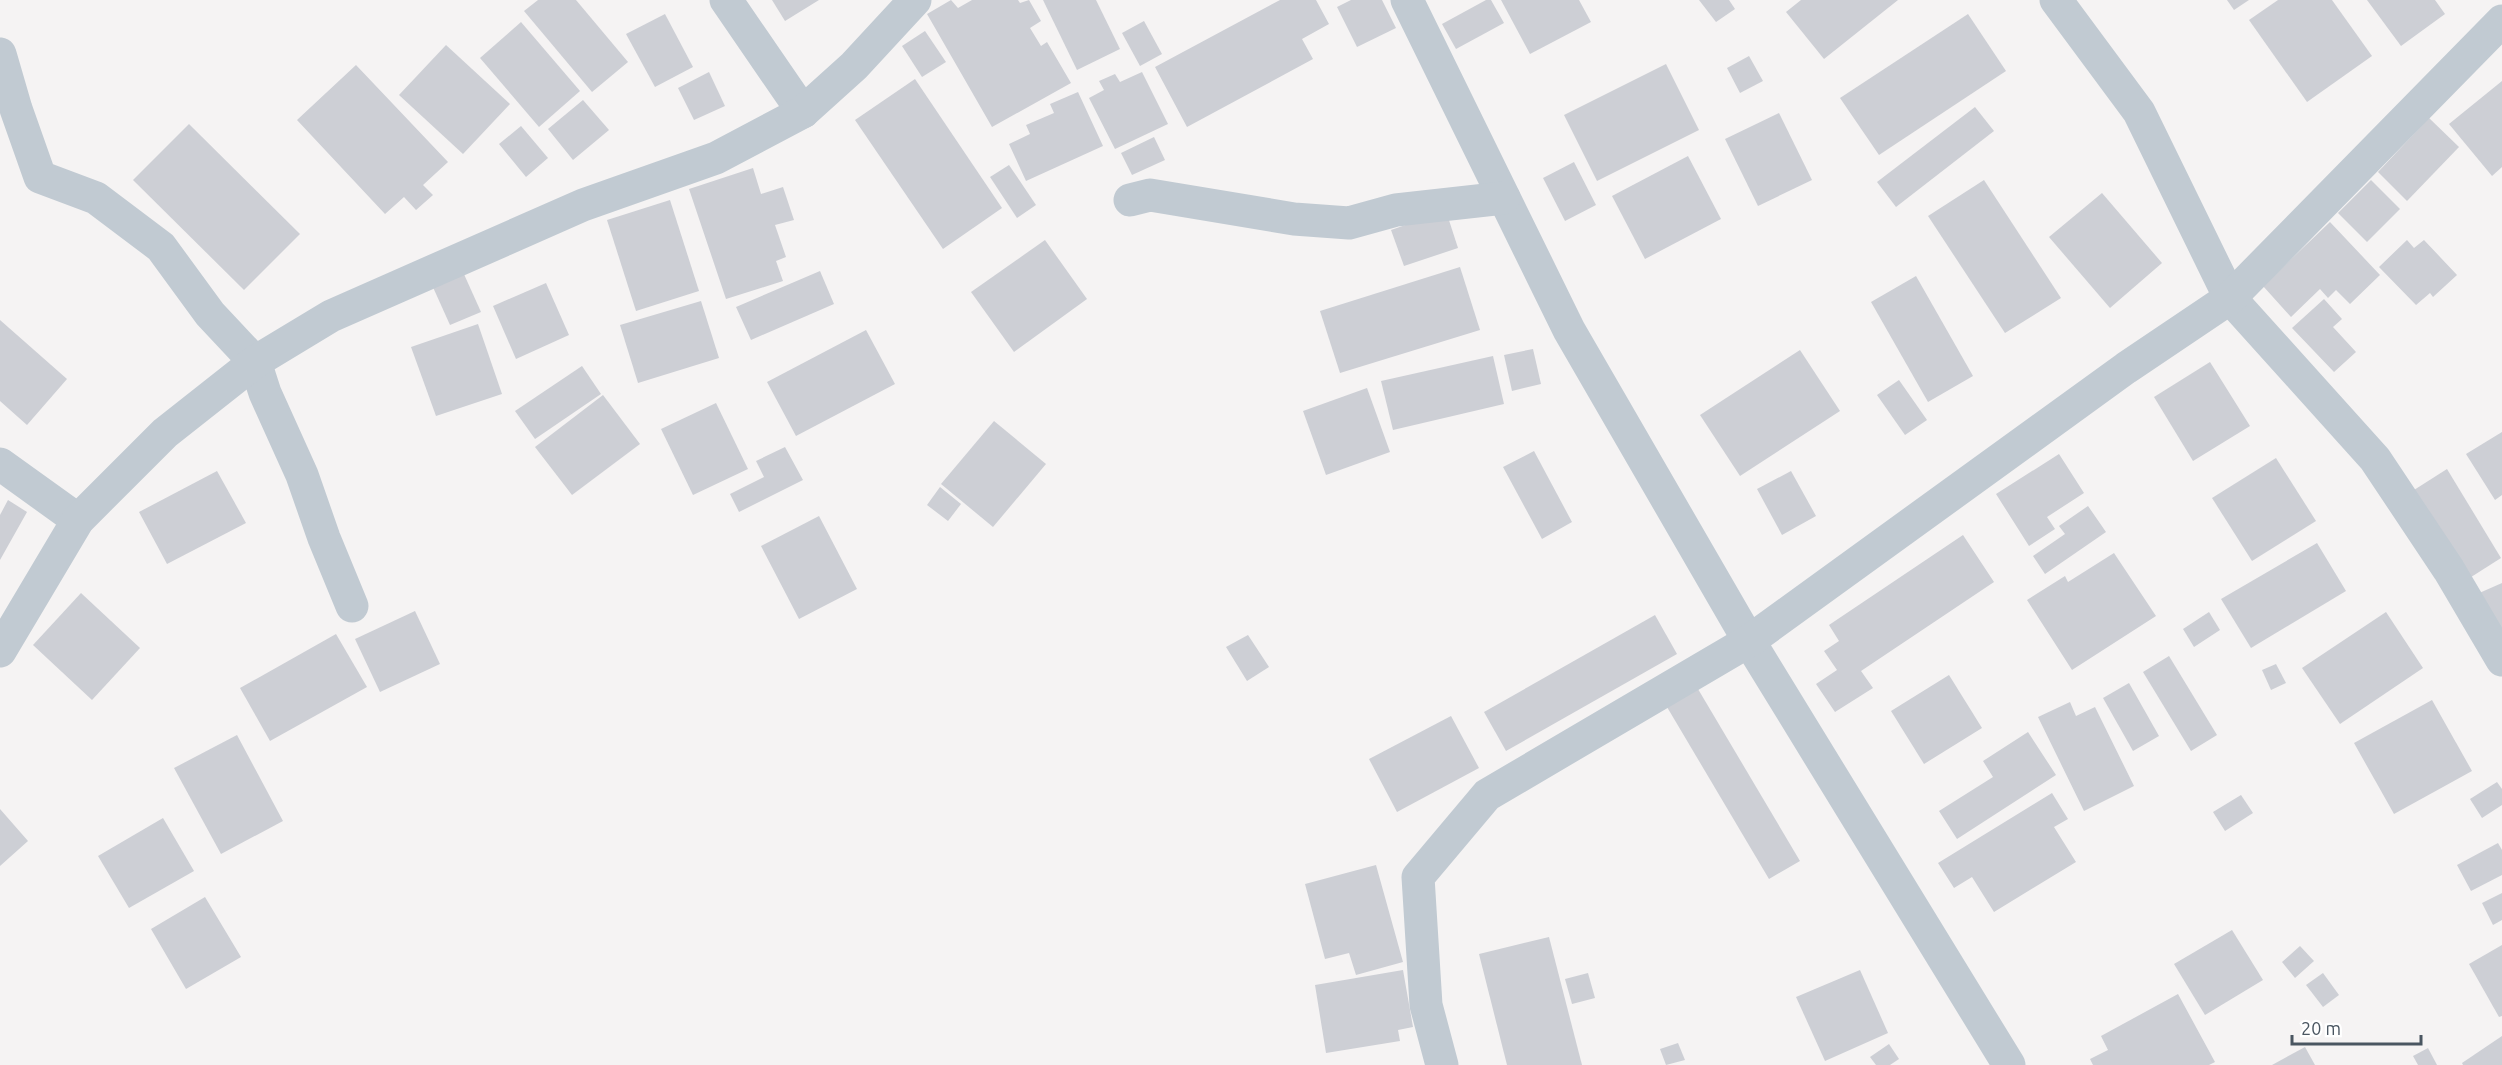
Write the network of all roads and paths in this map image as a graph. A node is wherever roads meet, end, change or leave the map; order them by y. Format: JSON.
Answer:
{"nodes":[{"id":1,"x":726,"y":0,"type":"edge"},
{"id":2,"x":915,"y":0,"type":"edge"},
{"id":3,"x":1407,"y":0,"type":"edge"},
{"id":4,"x":2056,"y":0,"type":"edge"},
{"id":5,"x":2502,"y":21,"type":"edge"},
{"id":6,"x":0,"y":54,"type":"edge"},
{"id":7,"x":802,"y":112,"type":"junction"},
{"id":8,"x":1504,"y":198,"type":"junction"},
{"id":9,"x":1131,"y":200,"type":"dead end"},
{"id":10,"x":2230,"y":298,"type":"junction"},
{"id":11,"x":255,"y":362,"type":"junction"},
{"id":12,"x":0,"y":464,"type":"edge"},
{"id":13,"x":78,"y":520,"type":"junction"},
{"id":14,"x":352,"y":606,"type":"dead end"},
{"id":15,"x":1749,"y":641,"type":"junction"},
{"id":16,"x":0,"y":651,"type":"edge"},
{"id":17,"x":2502,"y":660,"type":"edge"},
{"id":18,"x":1442,"y":1065,"type":"edge"},
{"id":19,"x":2009,"y":1065,"type":"edge"}],
"edges":[{"from":1,"to":7,"type":"street"},
{"from":2,"to":7,"type":"street"},
{"from":3,"to":8,"type":"street"},
{"from":4,"to":10,"type":"street"},
{"from":5,"to":10,"type":"street"},
{"from":6,"to":11,"type":"street"},
{"from":7,"to":11,"type":"street"},
{"from":8,"to":9,"type":"street"},
{"from":8,"to":15,"type":"street"},
{"from":10,"to":15,"type":"street"},
{"from":10,"to":17,"type":"street"},
{"from":11,"to":13,"type":"street"},
{"from":11,"to":14,"type":"street"},
{"from":12,"to":13,"type":"street"},
{"from":13,"to":16,"type":"street"},
{"from":15,"to":18,"type":"street"},
{"from":15,"to":19,"type":"street"}]}
